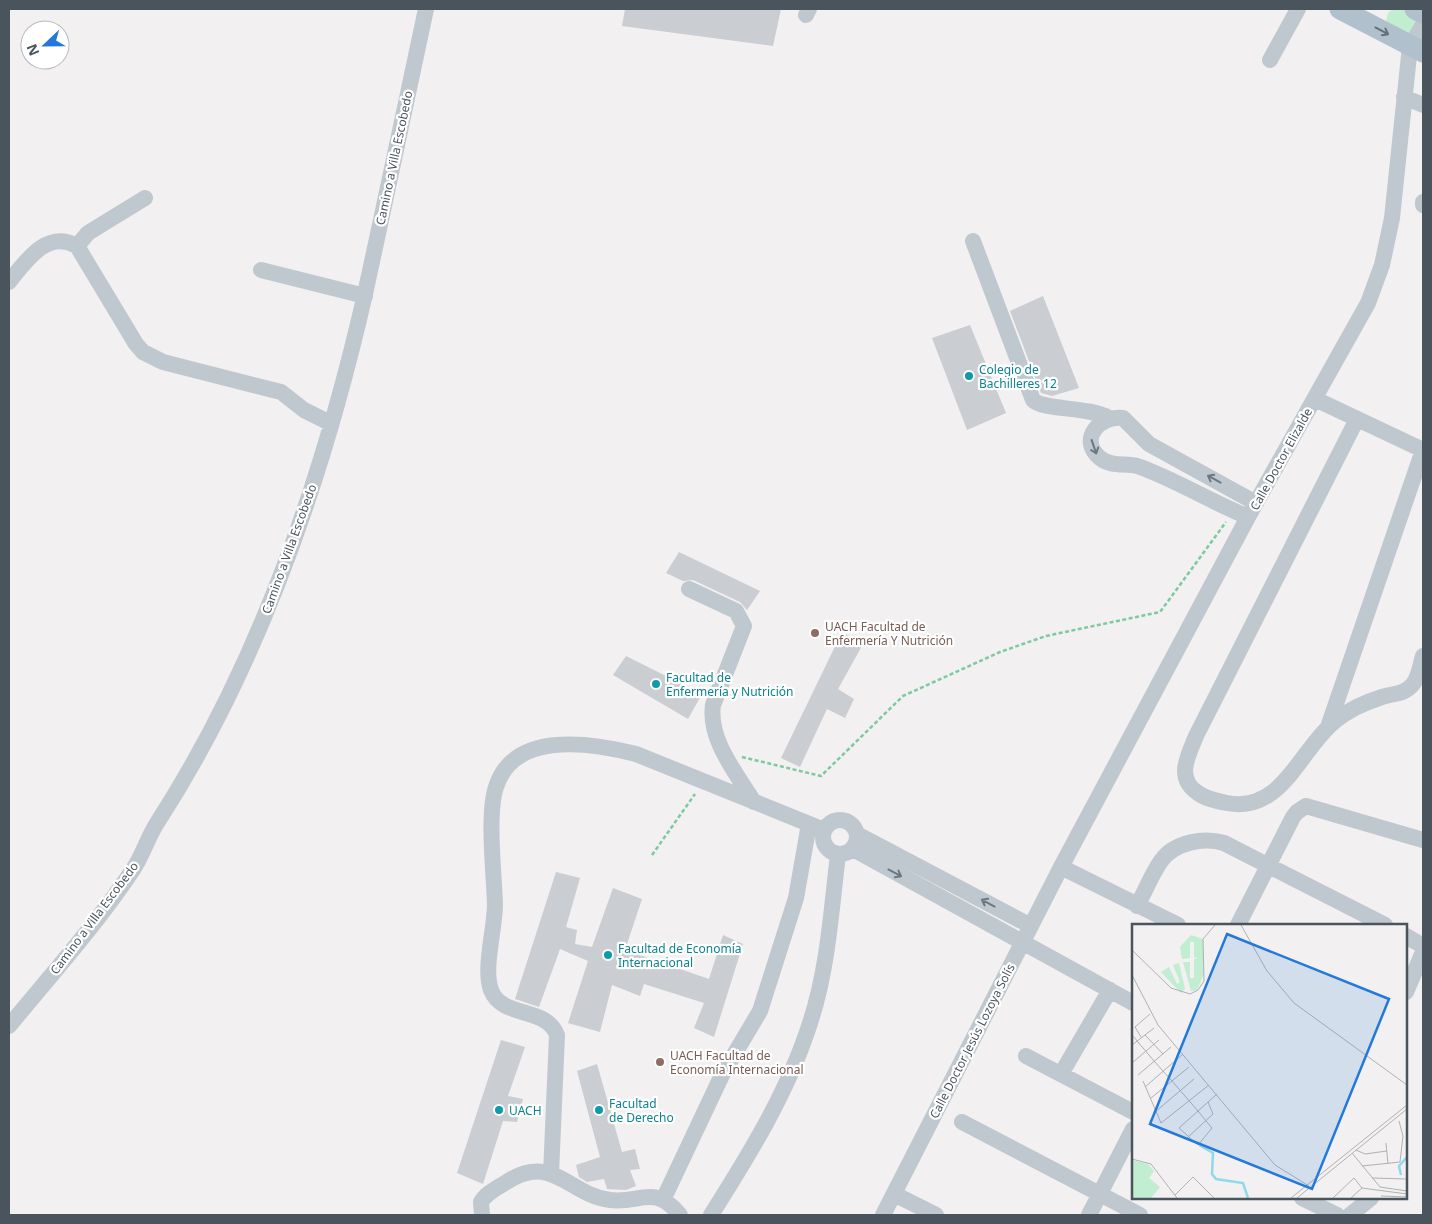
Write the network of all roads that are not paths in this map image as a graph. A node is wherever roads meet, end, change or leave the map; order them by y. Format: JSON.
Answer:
{"nodes":[{"id":1,"x":426,"y":9,"type":"edge"},
{"id":2,"x":1298,"y":9,"type":"edge"},
{"id":3,"x":1340,"y":9,"type":"edge"},
{"id":4,"x":1415,"y":9,"type":"edge"},
{"id":5,"x":1423,"y":14,"type":"edge"},
{"id":6,"x":1423,"y":25,"type":"edge"},
{"id":7,"x":1417,"y":49,"type":"edge"},
{"id":8,"x":1270,"y":60,"type":"dead end"},
{"id":9,"x":1404,"y":98,"type":"junction"},
{"id":10,"x":1423,"y":106,"type":"edge"},
{"id":11,"x":145,"y":198,"type":"dead end"},
{"id":12,"x":973,"y":241,"type":"dead end"},
{"id":13,"x":77,"y":246,"type":"junction"},
{"id":14,"x":261,"y":270,"type":"dead end"},
{"id":15,"x":9,"y":282,"type":"edge"},
{"id":16,"x":364,"y":296,"type":"junction"},
{"id":17,"x":1315,"y":399,"type":"junction"},
{"id":18,"x":1109,"y":418,"type":"junction"},
{"id":19,"x":1357,"y":419,"type":"junction"},
{"id":20,"x":330,"y":424,"type":"junction"},
{"id":21,"x":1423,"y":450,"type":"edge"},
{"id":22,"x":1163,"y":451,"type":"junction"},
{"id":23,"x":1194,"y":468,"type":"junction"},
{"id":24,"x":1152,"y":472,"type":"junction"},
{"id":25,"x":1185,"y":486,"type":"junction"},
{"id":26,"x":1246,"y":510,"type":"junction"},
{"id":27,"x":689,"y":589,"type":"dead end"},
{"id":28,"x":1423,"y":656,"type":"edge"},
{"id":29,"x":1328,"y":727,"type":"junction"},
{"id":30,"x":754,"y":802,"type":"junction"},
{"id":31,"x":809,"y":824,"type":"junction"},
{"id":32,"x":824,"y":830,"type":"junction"},
{"id":33,"x":1423,"y":840,"type":"edge"},
{"id":34,"x":849,"y":846,"type":"junction"},
{"id":35,"x":1269,"y":865,"type":"junction"},
{"id":36,"x":1061,"y":867,"type":"junction"},
{"id":37,"x":1137,"y":906,"type":"junction"},
{"id":38,"x":1176,"y":924,"type":"edge"},
{"id":39,"x":1239,"y":924,"type":"edge"},
{"id":40,"x":1382,"y":924,"type":"edge"},
{"id":41,"x":1031,"y":926,"type":"junction"},
{"id":42,"x":1407,"y":937,"type":"edge"},
{"id":43,"x":1023,"y":941,"type":"junction"},
{"id":44,"x":1423,"y":946,"type":"edge"},
{"id":45,"x":1423,"y":952,"type":"edge"},
{"id":46,"x":1110,"y":990,"type":"junction"},
{"id":47,"x":1407,"y":990,"type":"edge"},
{"id":48,"x":1132,"y":1002,"type":"edge"},
{"id":49,"x":9,"y":1026,"type":"edge"},
{"id":50,"x":1026,"y":1056,"type":"dead end"},
{"id":51,"x":1061,"y":1074,"type":"junction"},
{"id":52,"x":1132,"y":1111,"type":"edge"},
{"id":53,"x":962,"y":1122,"type":"dead end"},
{"id":54,"x":1132,"y":1131,"type":"edge"},
{"id":55,"x":551,"y":1174,"type":"junction"},
{"id":56,"x":894,"y":1194,"type":"junction"},
{"id":57,"x":1100,"y":1194,"type":"junction"},
{"id":58,"x":1304,"y":1199,"type":"edge"},
{"id":59,"x":1370,"y":1199,"type":"edge"},
{"id":60,"x":663,"y":1200,"type":"junction"},
{"id":61,"x":482,"y":1215,"type":"edge"},
{"id":62,"x":680,"y":1215,"type":"edge"},
{"id":63,"x":711,"y":1215,"type":"edge"},
{"id":64,"x":883,"y":1215,"type":"edge"},
{"id":65,"x":936,"y":1215,"type":"edge"},
{"id":66,"x":1089,"y":1215,"type":"edge"},
{"id":67,"x":1140,"y":1215,"type":"edge"},
{"id":68,"x":1337,"y":1215,"type":"edge"},
{"id":69,"x":1350,"y":1215,"type":"edge"}],
"edges":[{"from":1,"to":16,"type":"street","name":"Camino a Villa Escobedo"},
{"from":2,"to":8,"type":"street"},
{"from":3,"to":7,"type":"main road","one_way":true},
{"from":4,"to":5,"type":"main road"},
{"from":6,"to":7,"type":"street","name":"Calle Doctor Elizalde"},
{"from":7,"to":9,"type":"street","name":"Calle Doctor Elizalde"},
{"from":9,"to":10,"type":"street"},
{"from":9,"to":17,"type":"street","name":"Calle Doctor Elizalde"},
{"from":11,"to":13,"type":"street"},
{"from":12,"to":18,"type":"street"},
{"from":13,"to":15,"type":"street"},
{"from":13,"to":20,"type":"street"},
{"from":14,"to":16,"type":"street"},
{"from":16,"to":20,"type":"street","name":"Camino a Villa Escobedo"},
{"from":17,"to":19,"type":"street"},
{"from":17,"to":26,"type":"street","name":"Calle Doctor Elizalde"},
{"from":18,"to":22,"type":"street"},
{"from":18,"to":24,"type":"street","one_way":true},
{"from":19,"to":21,"type":"street"},
{"from":19,"to":29,"type":"street"},
{"from":20,"to":49,"type":"street","name":"Camino a Villa Escobedo"},
{"from":21,"to":29,"type":"street"},
{"from":22,"to":23,"type":"street"},
{"from":22,"to":24,"type":"street"},
{"from":23,"to":25,"type":"street"},
{"from":26,"to":23,"type":"street","one_way":true},
{"from":24,"to":25,"type":"street"},
{"from":25,"to":26,"type":"street"},
{"from":26,"to":36,"type":"street","name":"Calle Doctor Elizalde"},
{"from":27,"to":30,"type":"street"},
{"from":28,"to":29,"type":"street"},
{"from":30,"to":31,"type":"street"},
{"from":30,"to":55,"type":"street"},
{"from":31,"to":32,"type":"street"},
{"from":31,"to":60,"type":"street"},
{"from":32,"to":34,"type":"street"},
{"from":32,"to":34,"type":"street"},
{"from":33,"to":35,"type":"street"},
{"from":41,"to":34,"type":"street","one_way":true},
{"from":34,"to":43,"type":"street","one_way":true},
{"from":34,"to":63,"type":"street"},
{"from":35,"to":37,"type":"street"},
{"from":35,"to":39,"type":"street"},
{"from":35,"to":40,"type":"street"},
{"from":36,"to":37,"type":"street"},
{"from":36,"to":41,"type":"street","name":"Calle Doctor Jesús Lozoya Solís"},
{"from":37,"to":38,"type":"street"},
{"from":41,"to":43,"type":"street","name":"Calle Doctor Jesús Lozoya Solís"},
{"from":42,"to":44,"type":"street"},
{"from":43,"to":46,"type":"street"},
{"from":43,"to":56,"type":"street","name":"Calle Doctor Jesús Lozoya Solís"},
{"from":45,"to":47,"type":"street"},
{"from":46,"to":48,"type":"street"},
{"from":46,"to":51,"type":"street"},
{"from":50,"to":51,"type":"street"},
{"from":51,"to":52,"type":"street"},
{"from":53,"to":57,"type":"street"},
{"from":54,"to":57,"type":"street"},
{"from":55,"to":60,"type":"street"},
{"from":55,"to":61,"type":"street"},
{"from":56,"to":64,"type":"street","name":"Calle Doctor Jesús Lozoya Solís"},
{"from":56,"to":65,"type":"street"},
{"from":57,"to":66,"type":"street"},
{"from":57,"to":67,"type":"street"},
{"from":58,"to":68,"type":"street"},
{"from":59,"to":69,"type":"street"},
{"from":60,"to":62,"type":"street"}]}
